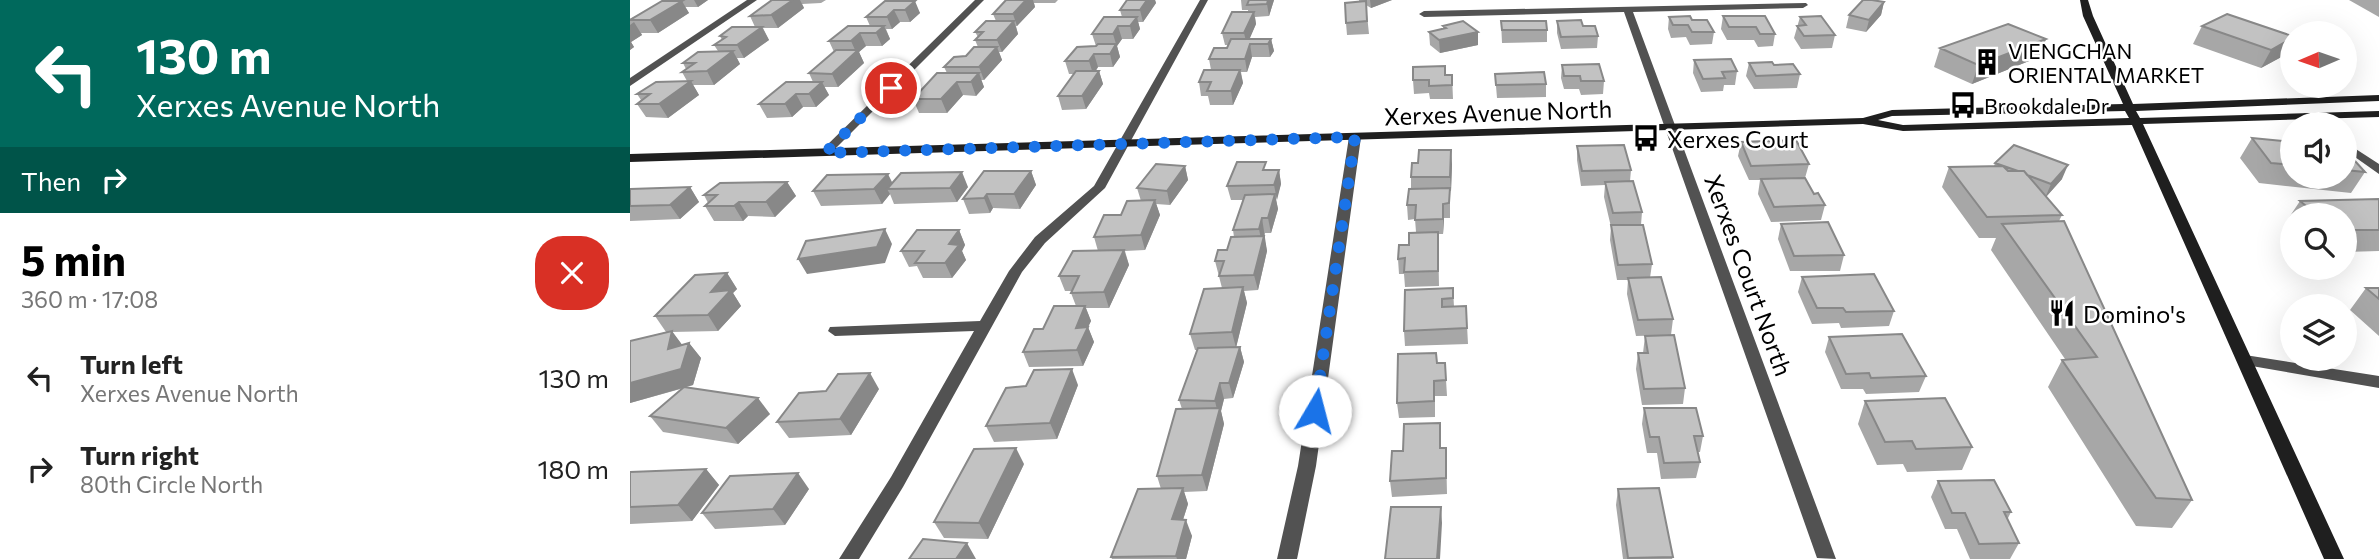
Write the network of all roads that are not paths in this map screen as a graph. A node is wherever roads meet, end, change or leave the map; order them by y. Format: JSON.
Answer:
{"nodes":[{"id":1,"x":753,"y":0,"type":"edge"},
{"id":2,"x":980,"y":0,"type":"edge"},
{"id":3,"x":1204,"y":0,"type":"edge"},
{"id":4,"x":2084,"y":0,"type":"edge"},
{"id":5,"x":1803,"y":5,"type":"dead end"},
{"id":6,"x":1627,"y":9,"type":"junction"},
{"id":7,"x":1424,"y":14,"type":"dead end"},
{"id":8,"x":630,"y":83,"type":"edge"},
{"id":9,"x":2379,"y":97,"type":"edge"},
{"id":10,"x":2131,"y":114,"type":"junction"},
{"id":11,"x":2379,"y":114,"type":"edge"},
{"id":12,"x":2357,"y":115,"type":"edge"},
{"id":13,"x":2280,"y":116,"type":"edge"},
{"id":14,"x":1670,"y":127,"type":"junction"},
{"id":15,"x":1355,"y":137,"type":"junction"},
{"id":16,"x":1122,"y":144,"type":"junction"},
{"id":17,"x":825,"y":153,"type":"junction"},
{"id":18,"x":2357,"y":154,"type":"edge"},
{"id":19,"x":630,"y":158,"type":"edge"},
{"id":20,"x":2379,"y":170,"type":"edge"},
{"id":21,"x":984,"y":326,"type":"junction"},
{"id":22,"x":835,"y":331,"type":"dead end"},
{"id":23,"x":2245,"y":360,"type":"junction"},
{"id":24,"x":2379,"y":382,"type":"edge"},
{"id":25,"x":1827,"y":558,"type":"edge"},
{"id":26,"x":849,"y":559,"type":"edge"},
{"id":27,"x":1287,"y":559,"type":"edge"},
{"id":28,"x":2334,"y":559,"type":"edge"}],
"edges":[{"from":1,"to":8,"type":"street"},
{"from":2,"to":17,"type":"street"},
{"from":3,"to":16,"type":"street"},
{"from":4,"to":10,"type":"street"},
{"from":5,"to":6,"type":"street"},
{"from":6,"to":7,"type":"street"},
{"from":6,"to":14,"type":"street","name":"Xerxes Court North"},
{"from":9,"to":10,"type":"street","name":"Xerxes Avenue North"},
{"from":10,"to":13,"type":"street","name":"Xerxes Avenue North"},
{"from":10,"to":14,"type":"street","name":"Xerxes Avenue North"},
{"from":10,"to":23,"type":"street"},
{"from":11,"to":12,"type":"street","name":"Xerxes Avenue North"},
{"from":14,"to":15,"type":"street","name":"Xerxes Avenue North"},
{"from":14,"to":25,"type":"street","name":"Xerxes Court North"},
{"from":15,"to":16,"type":"street","name":"Xerxes Avenue North"},
{"from":15,"to":27,"type":"street"},
{"from":16,"to":17,"type":"street","name":"Xerxes Avenue North"},
{"from":16,"to":21,"type":"street"},
{"from":17,"to":19,"type":"street","name":"Xerxes Avenue North"},
{"from":18,"to":20,"type":"street"},
{"from":21,"to":22,"type":"street"},
{"from":21,"to":26,"type":"street"},
{"from":23,"to":24,"type":"street"},
{"from":23,"to":28,"type":"street"}]}
